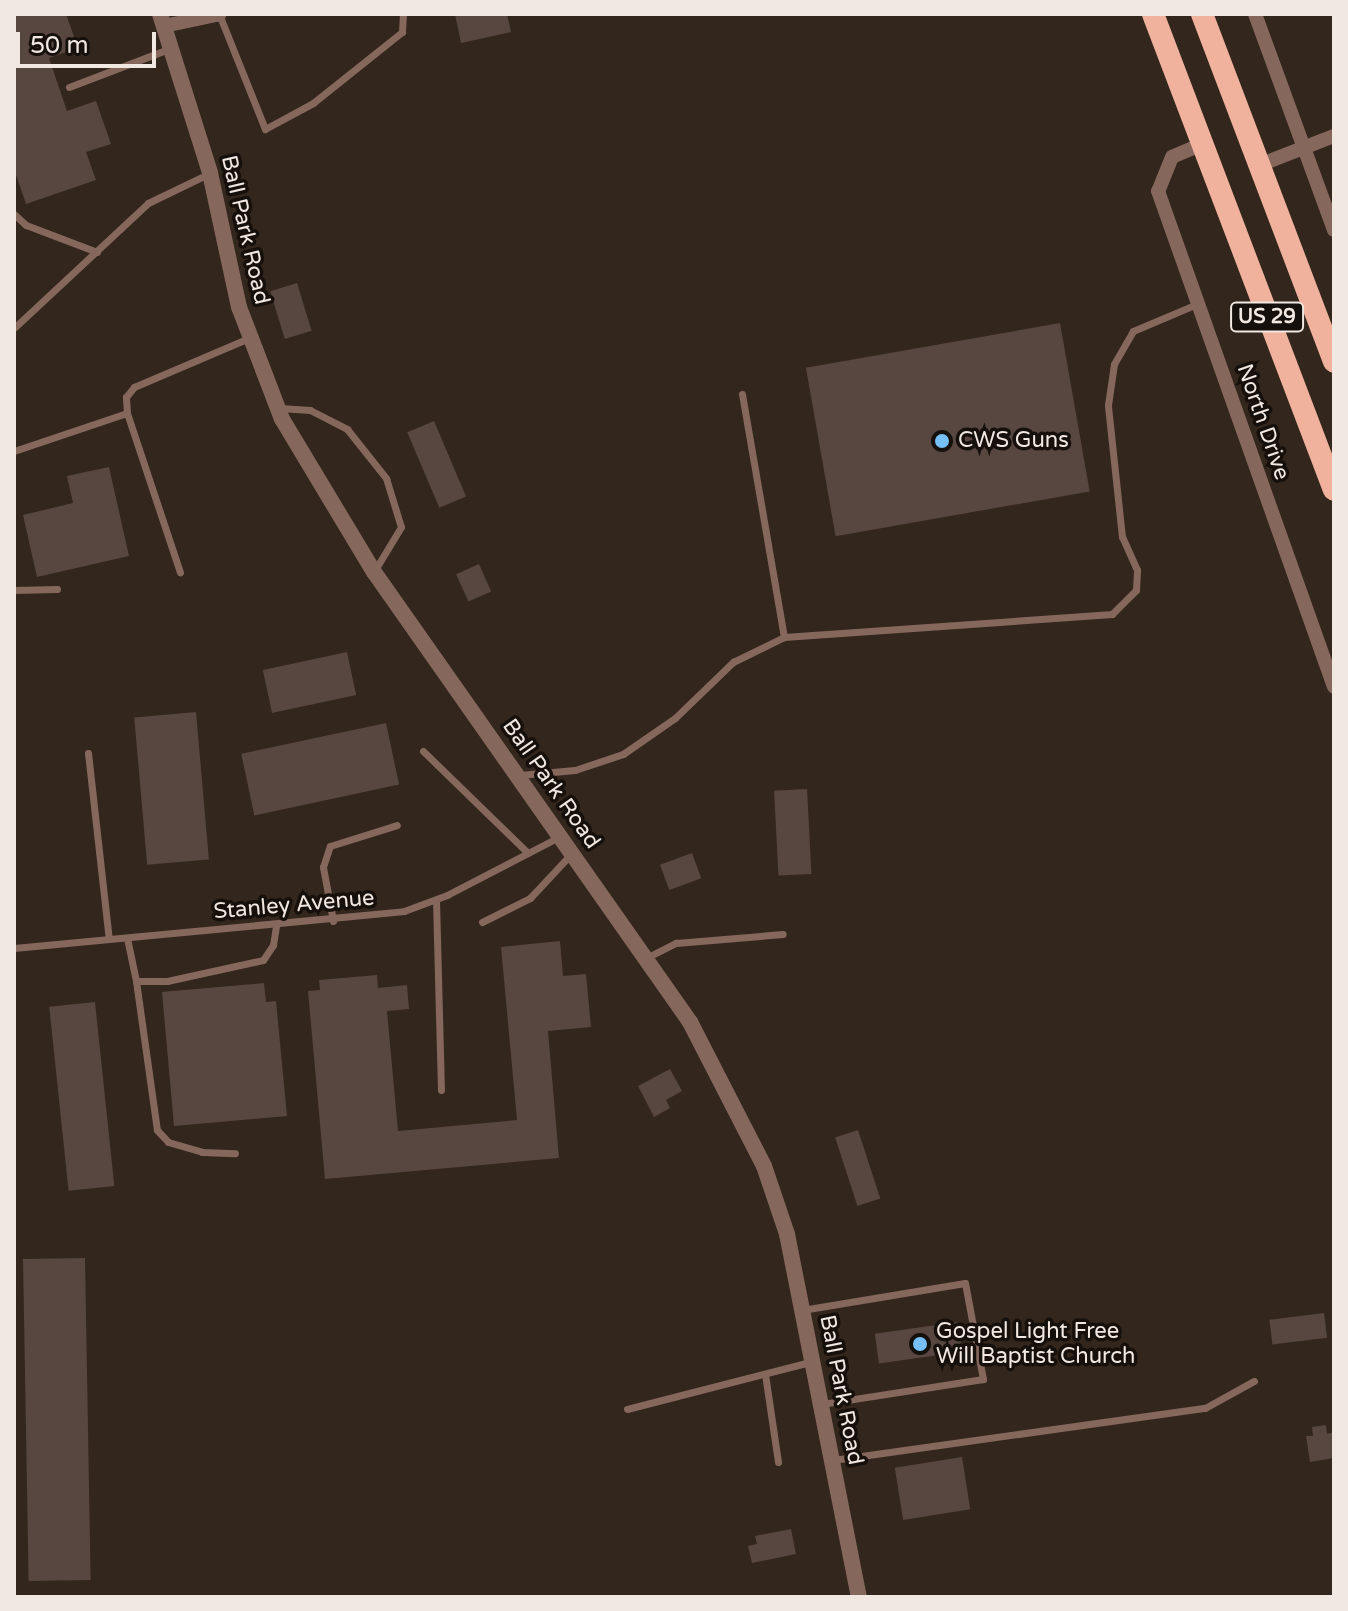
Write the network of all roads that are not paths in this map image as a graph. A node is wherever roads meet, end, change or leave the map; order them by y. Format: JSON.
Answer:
{"nodes":[{"id":1,"x":219,"y":14,"type":"edge"},
{"id":2,"x":403,"y":14,"type":"edge"},
{"id":3,"x":1153,"y":14,"type":"edge"},
{"id":4,"x":1202,"y":14,"type":"edge"},
{"id":5,"x":1255,"y":14,"type":"edge"},
{"id":6,"x":162,"y":20,"type":"edge"},
{"id":7,"x":171,"y":48,"type":"junction"},
{"id":8,"x":69,"y":87,"type":"dead end"},
{"id":9,"x":1334,"y":136,"type":"edge"},
{"id":10,"x":1200,"y":145,"type":"junction"},
{"id":11,"x":1304,"y":147,"type":"junction"},
{"id":12,"x":1262,"y":164,"type":"junction"},
{"id":13,"x":210,"y":173,"type":"junction"},
{"id":14,"x":14,"y":214,"type":"edge"},
{"id":15,"x":1334,"y":230,"type":"edge"},
{"id":16,"x":97,"y":252,"type":"junction"},
{"id":17,"x":1198,"y":304,"type":"junction"},
{"id":18,"x":14,"y":328,"type":"edge"},
{"id":19,"x":249,"y":338,"type":"junction"},
{"id":20,"x":1334,"y":362,"type":"edge"},
{"id":21,"x":742,"y":394,"type":"dead end"},
{"id":22,"x":277,"y":408,"type":"junction"},
{"id":23,"x":127,"y":413,"type":"junction"},
{"id":24,"x":14,"y":451,"type":"edge"},
{"id":25,"x":1334,"y":490,"type":"edge"},
{"id":26,"x":180,"y":572,"type":"dead end"},
{"id":27,"x":374,"y":572,"type":"junction"},
{"id":28,"x":57,"y":589,"type":"dead end"},
{"id":29,"x":14,"y":590,"type":"edge"},
{"id":30,"x":784,"y":637,"type":"junction"},
{"id":31,"x":1334,"y":687,"type":"edge"},
{"id":32,"x":423,"y":751,"type":"dead end"},
{"id":33,"x":88,"y":753,"type":"dead end"},
{"id":34,"x":517,"y":775,"type":"junction"},
{"id":35,"x":397,"y":825,"type":"dead end"},
{"id":36,"x":561,"y":836,"type":"junction"},
{"id":37,"x":572,"y":852,"type":"junction"},
{"id":38,"x":528,"y":853,"type":"junction"},
{"id":39,"x":436,"y":900,"type":"junction"},
{"id":40,"x":333,"y":921,"type":"junction"},
{"id":41,"x":482,"y":922,"type":"dead end"},
{"id":42,"x":276,"y":925,"type":"junction"},
{"id":43,"x":783,"y":934,"type":"dead end"},
{"id":44,"x":127,"y":938,"type":"junction"},
{"id":45,"x":109,"y":939,"type":"junction"},
{"id":46,"x":14,"y":948,"type":"edge"},
{"id":47,"x":646,"y":958,"type":"junction"},
{"id":48,"x":136,"y":981,"type":"junction"},
{"id":49,"x":441,"y":1090,"type":"dead end"},
{"id":50,"x":235,"y":1153,"type":"dead end"},
{"id":51,"x":802,"y":1310,"type":"junction"},
{"id":52,"x":812,"y":1361,"type":"junction"},
{"id":53,"x":765,"y":1374,"type":"junction"},
{"id":54,"x":1254,"y":1381,"type":"dead end"},
{"id":55,"x":821,"y":1404,"type":"junction"},
{"id":56,"x":627,"y":1409,"type":"dead end"},
{"id":57,"x":833,"y":1460,"type":"junction"},
{"id":58,"x":778,"y":1462,"type":"dead end"},
{"id":59,"x":859,"y":1597,"type":"edge"}],
"edges":[{"from":1,"to":2,"type":"lane"},
{"from":1,"to":6,"type":"street"},
{"from":3,"to":10,"type":"highway","number":"US 29"},
{"from":4,"to":12,"type":"highway","number":"US 29"},
{"from":5,"to":11,"type":"street"},
{"from":6,"to":7,"type":"street","name":"Ball Park Road"},
{"from":7,"to":8,"type":"lane"},
{"from":7,"to":13,"type":"street","name":"Ball Park Road"},
{"from":9,"to":11,"type":"street"},
{"from":10,"to":17,"type":"street","name":"North Drive"},
{"from":10,"to":25,"type":"highway","number":"US 29"},
{"from":11,"to":12,"type":"street"},
{"from":11,"to":15,"type":"street"},
{"from":12,"to":20,"type":"highway","number":"US 29"},
{"from":13,"to":16,"type":"lane"},
{"from":13,"to":19,"type":"street","name":"Ball Park Road"},
{"from":14,"to":16,"type":"lane"},
{"from":16,"to":18,"type":"lane"},
{"from":17,"to":30,"type":"lane"},
{"from":17,"to":31,"type":"street","name":"North Drive"},
{"from":19,"to":22,"type":"street","name":"Ball Park Road"},
{"from":19,"to":23,"type":"lane"},
{"from":21,"to":30,"type":"lane"},
{"from":22,"to":27,"type":"street","name":"Ball Park Road"},
{"from":22,"to":27,"type":"lane"},
{"from":23,"to":24,"type":"lane"},
{"from":23,"to":26,"type":"lane"},
{"from":27,"to":34,"type":"street","name":"Ball Park Road"},
{"from":28,"to":29,"type":"lane"},
{"from":30,"to":34,"type":"lane"},
{"from":32,"to":38,"type":"lane"},
{"from":33,"to":45,"type":"lane"},
{"from":34,"to":36,"type":"street","name":"Ball Park Road"},
{"from":35,"to":40,"type":"lane"},
{"from":36,"to":37,"type":"street","name":"Ball Park Road"},
{"from":36,"to":38,"type":"lane","name":"Stanley Avenue"},
{"from":37,"to":41,"type":"lane"},
{"from":37,"to":47,"type":"street","name":"Ball Park Road"},
{"from":38,"to":39,"type":"lane","name":"Stanley Avenue"},
{"from":39,"to":40,"type":"lane","name":"Stanley Avenue"},
{"from":39,"to":49,"type":"lane"},
{"from":40,"to":42,"type":"lane","name":"Stanley Avenue"},
{"from":42,"to":44,"type":"lane","name":"Stanley Avenue"},
{"from":42,"to":48,"type":"lane"},
{"from":43,"to":47,"type":"lane"},
{"from":44,"to":45,"type":"lane","name":"Stanley Avenue"},
{"from":44,"to":48,"type":"lane"},
{"from":45,"to":46,"type":"lane","name":"Stanley Avenue"},
{"from":47,"to":51,"type":"street","name":"Ball Park Road"},
{"from":48,"to":50,"type":"lane"},
{"from":51,"to":52,"type":"street","name":"Ball Park Road"},
{"from":51,"to":55,"type":"lane"},
{"from":52,"to":53,"type":"lane"},
{"from":52,"to":55,"type":"street","name":"Ball Park Road"},
{"from":53,"to":56,"type":"lane"},
{"from":53,"to":58,"type":"lane"},
{"from":54,"to":57,"type":"lane"},
{"from":55,"to":57,"type":"street","name":"Ball Park Road"},
{"from":57,"to":59,"type":"street","name":"Ball Park Road"}]}
